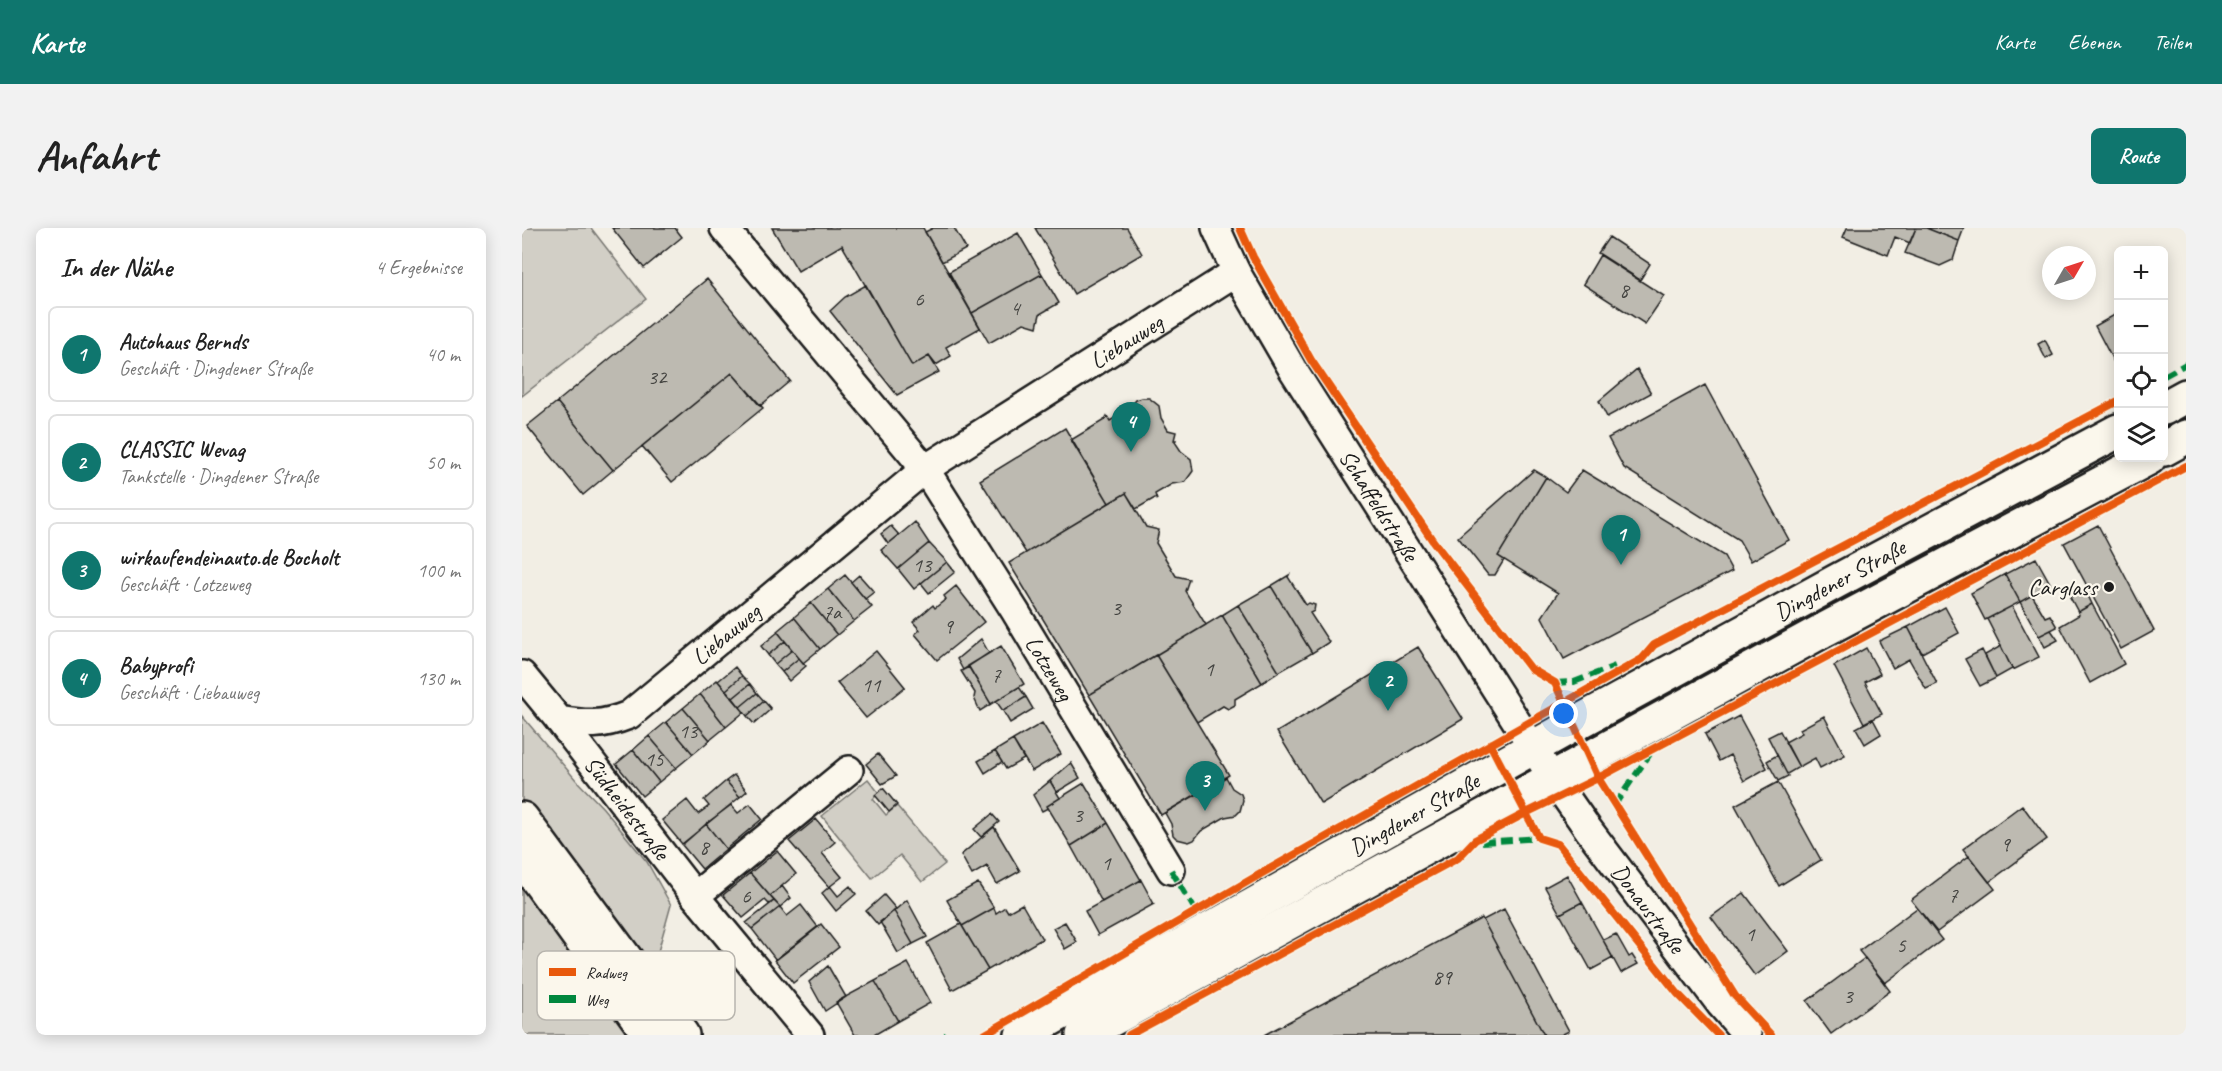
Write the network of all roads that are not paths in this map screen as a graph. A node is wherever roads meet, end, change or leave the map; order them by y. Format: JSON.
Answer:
{"nodes":[{"id":1,"x":724,"y":228,"type":"edge"},
{"id":2,"x":1216,"y":228,"type":"edge"},
{"id":3,"x":1236,"y":272,"type":"junction"},
{"id":4,"x":2186,"y":396,"type":"edge"},
{"id":5,"x":2168,"y":405,"type":"edge"},
{"id":6,"x":2114,"y":433,"type":"edge"},
{"id":7,"x":2186,"y":437,"type":"edge"},
{"id":8,"x":2168,"y":447,"type":"edge"},
{"id":9,"x":2140,"y":462,"type":"edge"},
{"id":10,"x":925,"y":469,"type":"junction"},
{"id":11,"x":1997,"y":495,"type":"junction"},
{"id":12,"x":1822,"y":631,"type":"junction"},
{"id":13,"x":522,"y":675,"type":"edge"},
{"id":14,"x":559,"y":720,"type":"junction"},
{"id":15,"x":1534,"y":747,"type":"junction"},
{"id":16,"x":849,"y":770,"type":"dead end"},
{"id":17,"x":1553,"y":779,"type":"junction"},
{"id":18,"x":522,"y":819,"type":"edge"},
{"id":19,"x":522,"y":858,"type":"edge"},
{"id":20,"x":1171,"y":870,"type":"dead end"},
{"id":21,"x":695,"y":896,"type":"junction"},
{"id":22,"x":589,"y":951,"type":"edge"},
{"id":23,"x":620,"y":951,"type":"edge"},
{"id":24,"x":639,"y":1020,"type":"edge"},
{"id":25,"x":671,"y":1020,"type":"edge"},
{"id":26,"x":650,"y":1035,"type":"edge"},
{"id":27,"x":682,"y":1035,"type":"edge"},
{"id":28,"x":810,"y":1035,"type":"edge"},
{"id":29,"x":1022,"y":1035,"type":"edge"},
{"id":30,"x":1083,"y":1035,"type":"edge"},
{"id":31,"x":1747,"y":1035,"type":"edge"}],
"edges":[{"from":1,"to":10,"type":"street"},
{"from":2,"to":3,"type":"street","name":"Schaffeldstraße"},
{"from":3,"to":10,"type":"street","name":"Liebauweg"},
{"from":3,"to":15,"type":"street","name":"Schaffeldstraße"},
{"from":4,"to":5,"type":"main road"},
{"from":6,"to":11,"type":"main road","name":"Dingdener Straße"},
{"from":7,"to":8,"type":"main road"},
{"from":9,"to":12,"type":"main road","name":"Dingdener Straße"},
{"from":10,"to":14,"type":"street","name":"Liebauweg"},
{"from":10,"to":20,"type":"street","name":"Lotzeweg"},
{"from":11,"to":12,"type":"main road","name":"Dingdener Straße"},
{"from":11,"to":15,"type":"main road","name":"Dingdener Straße"},
{"from":12,"to":17,"type":"main road","name":"Dingdener Straße"},
{"from":13,"to":14,"type":"street"},
{"from":14,"to":21,"type":"street","name":"Südheidestraße"},
{"from":15,"to":17,"type":"street","name":"Schaffeldstraße"},
{"from":15,"to":29,"type":"main road","name":"Dingdener Straße"},
{"from":16,"to":21,"type":"street"},
{"from":17,"to":30,"type":"main road","name":"Dingdener Straße"},
{"from":17,"to":31,"type":"street","name":"Donaustraße"},
{"from":18,"to":23,"type":"main road"},
{"from":19,"to":22,"type":"main road"},
{"from":21,"to":28,"type":"street","name":"Südheidestraße"},
{"from":24,"to":26,"type":"main road"},
{"from":25,"to":27,"type":"main road"}]}
